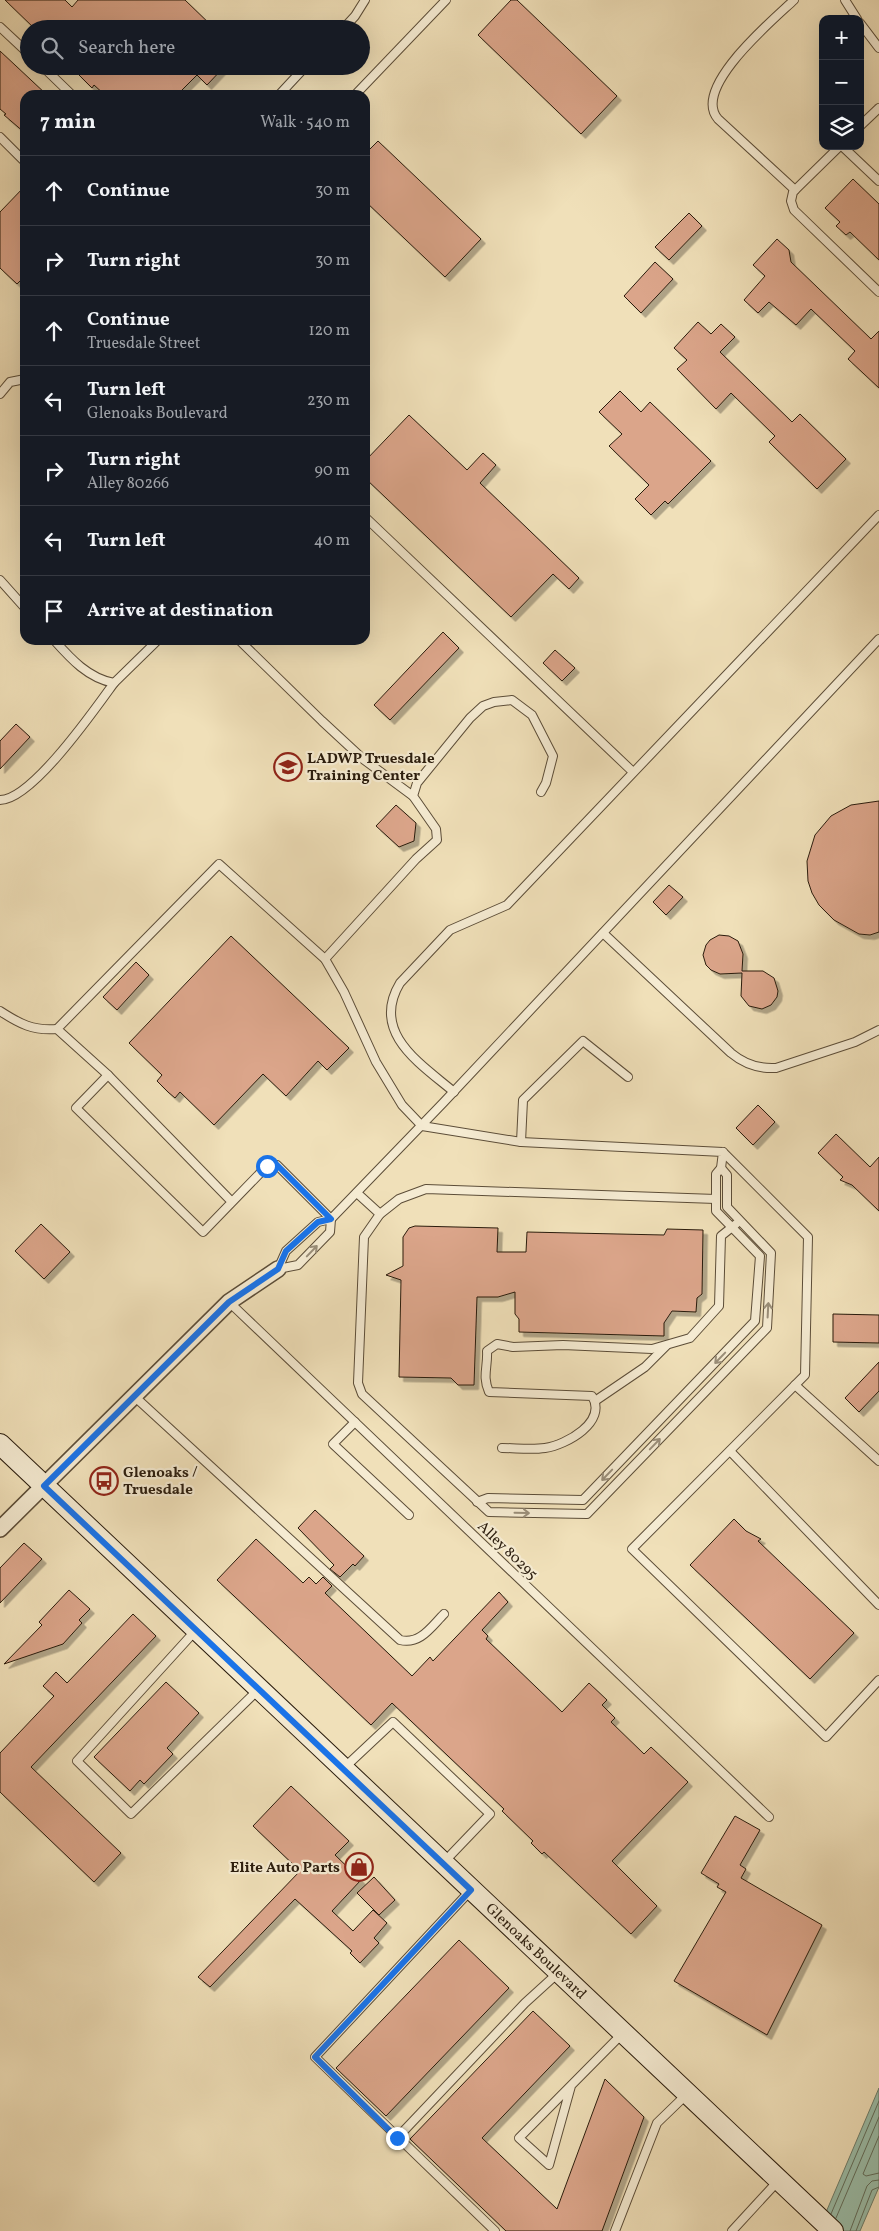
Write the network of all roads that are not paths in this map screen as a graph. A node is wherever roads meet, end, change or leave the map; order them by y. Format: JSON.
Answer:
{"nodes":[{"id":1,"x":365,"y":0,"type":"edge"},
{"id":2,"x":446,"y":0,"type":"edge"},
{"id":3,"x":794,"y":0,"type":"edge"},
{"id":4,"x":845,"y":0,"type":"edge"},
{"id":5,"x":854,"y":15,"type":"edge"},
{"id":6,"x":351,"y":20,"type":"edge"},
{"id":7,"x":0,"y":27,"type":"edge"},
{"id":8,"x":864,"y":28,"type":"edge"},
{"id":9,"x":20,"y":46,"type":"edge"},
{"id":10,"x":879,"y":48,"type":"edge"},
{"id":11,"x":51,"y":75,"type":"edge"},
{"id":12,"x":298,"y":75,"type":"edge"},
{"id":13,"x":67,"y":90,"type":"edge"},
{"id":14,"x":284,"y":90,"type":"edge"},
{"id":15,"x":360,"y":90,"type":"edge"},
{"id":16,"x":879,"y":108,"type":"edge"},
{"id":17,"x":864,"y":122,"type":"edge"},
{"id":18,"x":0,"y":137,"type":"edge"},
{"id":19,"x":837,"y":150,"type":"edge"},
{"id":20,"x":845,"y":150,"type":"edge"},
{"id":21,"x":20,"y":157,"type":"edge"},
{"id":22,"x":879,"y":181,"type":"edge"},
{"id":23,"x":795,"y":190,"type":"junction"},
{"id":24,"x":879,"y":292,"type":"edge"},
{"id":25,"x":20,"y":380,"type":"edge"},
{"id":26,"x":0,"y":394,"type":"edge"},
{"id":27,"x":879,"y":515,"type":"edge"},
{"id":28,"x":370,"y":522,"type":"edge"},
{"id":29,"x":0,"y":580,"type":"edge"},
{"id":30,"x":20,"y":602,"type":"edge"},
{"id":31,"x":879,"y":640,"type":"edge"},
{"id":32,"x":58,"y":645,"type":"edge"},
{"id":33,"x":153,"y":645,"type":"edge"},
{"id":34,"x":244,"y":645,"type":"edge"},
{"id":35,"x":114,"y":683,"type":"junction"},
{"id":36,"x":633,"y":772,"type":"junction"},
{"id":37,"x":540,"y":792,"type":"dead end"},
{"id":38,"x":413,"y":796,"type":"junction"},
{"id":39,"x":0,"y":800,"type":"edge"},
{"id":40,"x":603,"y":933,"type":"junction"},
{"id":41,"x":325,"y":960,"type":"junction"},
{"id":42,"x":0,"y":1011,"type":"edge"},
{"id":43,"x":57,"y":1029,"type":"junction"},
{"id":44,"x":879,"y":1030,"type":"edge"},
{"id":45,"x":108,"y":1075,"type":"junction"},
{"id":46,"x":628,"y":1077,"type":"dead end"},
{"id":47,"x":454,"y":1092,"type":"junction"},
{"id":48,"x":422,"y":1126,"type":"junction"},
{"id":49,"x":521,"y":1142,"type":"junction"},
{"id":50,"x":723,"y":1152,"type":"junction"},
{"id":51,"x":721,"y":1168,"type":"junction"},
{"id":52,"x":357,"y":1193,"type":"junction"},
{"id":53,"x":716,"y":1199,"type":"junction"},
{"id":54,"x":232,"y":1202,"type":"junction"},
{"id":55,"x":380,"y":1214,"type":"junction"},
{"id":56,"x":331,"y":1219,"type":"junction"},
{"id":57,"x":740,"y":1221,"type":"junction"},
{"id":58,"x":733,"y":1228,"type":"junction"},
{"id":59,"x":278,"y":1269,"type":"junction"},
{"id":60,"x":229,"y":1302,"type":"junction"},
{"id":61,"x":668,"y":1344,"type":"junction"},
{"id":62,"x":795,"y":1384,"type":"junction"},
{"id":63,"x":134,"y":1396,"type":"junction"},
{"id":64,"x":595,"y":1401,"type":"junction"},
{"id":65,"x":355,"y":1422,"type":"junction"},
{"id":66,"x":0,"y":1444,"type":"edge"},
{"id":67,"x":502,"y":1448,"type":"dead end"},
{"id":68,"x":730,"y":1452,"type":"junction"},
{"id":69,"x":879,"y":1461,"type":"edge"},
{"id":70,"x":44,"y":1486,"type":"junction"},
{"id":71,"x":477,"y":1502,"type":"junction"},
{"id":72,"x":409,"y":1515,"type":"dead end"},
{"id":73,"x":0,"y":1530,"type":"edge"},
{"id":74,"x":879,"y":1605,"type":"edge"},
{"id":75,"x":444,"y":1614,"type":"dead end"},
{"id":76,"x":196,"y":1630,"type":"junction"},
{"id":77,"x":879,"y":1680,"type":"edge"},
{"id":78,"x":258,"y":1689,"type":"junction"},
{"id":79,"x":344,"y":1768,"type":"junction"},
{"id":80,"x":769,"y":1817,"type":"dead end"},
{"id":81,"x":442,"y":1863,"type":"junction"},
{"id":82,"x":471,"y":1890,"type":"junction"},
{"id":83,"x":558,"y":1973,"type":"junction"},
{"id":84,"x":622,"y":2033,"type":"junction"},
{"id":85,"x":571,"y":2086,"type":"junction"},
{"id":86,"x":687,"y":2094,"type":"junction"},
{"id":87,"x":397,"y":2138,"type":"junction"},
{"id":88,"x":785,"y":2187,"type":"junction"},
{"id":89,"x":495,"y":2231,"type":"edge"},
{"id":90,"x":615,"y":2231,"type":"edge"},
{"id":91,"x":732,"y":2231,"type":"edge"},
{"id":92,"x":833,"y":2231,"type":"edge"}],
"edges":[{"from":1,"to":6,"type":"lane"},
{"from":2,"to":15,"type":"lane"},
{"from":3,"to":23,"type":"lane"},
{"from":4,"to":5,"type":"lane"},
{"from":7,"to":9,"type":"lane"},
{"from":8,"to":10,"type":"lane"},
{"from":11,"to":13,"type":"lane"},
{"from":12,"to":14,"type":"lane"},
{"from":16,"to":17,"type":"lane"},
{"from":18,"to":21,"type":"lane"},
{"from":19,"to":23,"type":"lane"},
{"from":20,"to":22,"type":"lane"},
{"from":23,"to":24,"type":"lane"},
{"from":25,"to":26,"type":"lane"},
{"from":27,"to":36,"type":"lane"},
{"from":28,"to":36,"type":"lane"},
{"from":29,"to":30,"type":"lane"},
{"from":31,"to":40,"type":"lane"},
{"from":32,"to":35,"type":"lane"},
{"from":33,"to":35,"type":"lane"},
{"from":34,"to":38,"type":"lane"},
{"from":35,"to":39,"type":"lane"},
{"from":36,"to":47,"type":"lane"},
{"from":37,"to":38,"type":"lane"},
{"from":38,"to":41,"type":"lane"},
{"from":40,"to":44,"type":"lane"},
{"from":40,"to":47,"type":"lane"},
{"from":41,"to":43,"type":"lane"},
{"from":41,"to":48,"type":"lane"},
{"from":42,"to":43,"type":"lane"},
{"from":43,"to":45,"type":"lane"},
{"from":45,"to":54,"type":"lane"},
{"from":45,"to":54,"type":"lane"},
{"from":46,"to":49,"type":"lane"},
{"from":47,"to":48,"type":"lane"},
{"from":48,"to":49,"type":"lane"},
{"from":48,"to":52,"type":"lane"},
{"from":49,"to":50,"type":"lane"},
{"from":50,"to":51,"type":"lane"},
{"from":50,"to":62,"type":"lane"},
{"from":51,"to":53,"type":"lane"},
{"from":51,"to":57,"type":"lane"},
{"from":52,"to":55,"type":"lane"},
{"from":52,"to":56,"type":"lane"},
{"from":53,"to":55,"type":"lane"},
{"from":53,"to":58,"type":"lane"},
{"from":54,"to":56,"type":"lane"},
{"from":55,"to":71,"type":"lane"},
{"from":56,"to":59,"type":"lane"},
{"from":59,"to":56,"type":"lane","one_way":true},
{"from":57,"to":58,"type":"lane"},
{"from":71,"to":57,"type":"lane","one_way":true},
{"from":58,"to":61,"type":"lane"},
{"from":58,"to":71,"type":"lane","one_way":true},
{"from":59,"to":60,"type":"street"},
{"from":60,"to":63,"type":"street"},
{"from":60,"to":65,"type":"lane","name":"Alley 80295"},
{"from":61,"to":64,"type":"lane"},
{"from":61,"to":64,"type":"lane"},
{"from":62,"to":68,"type":"lane"},
{"from":62,"to":69,"type":"lane"},
{"from":63,"to":70,"type":"street"},
{"from":63,"to":75,"type":"lane"},
{"from":64,"to":67,"type":"lane"},
{"from":65,"to":72,"type":"lane"},
{"from":65,"to":80,"type":"lane","name":"Alley 80295"},
{"from":66,"to":70,"type":"main road","name":"Glenoaks Boulevard"},
{"from":68,"to":74,"type":"lane"},
{"from":68,"to":77,"type":"lane"},
{"from":70,"to":73,"type":"street"},
{"from":70,"to":76,"type":"main road","name":"Glenoaks Boulevard"},
{"from":76,"to":78,"type":"main road","name":"Glenoaks Boulevard"},
{"from":76,"to":78,"type":"lane"},
{"from":78,"to":79,"type":"main road","name":"Glenoaks Boulevard"},
{"from":79,"to":81,"type":"main road","name":"Glenoaks Boulevard"},
{"from":79,"to":81,"type":"lane"},
{"from":81,"to":82,"type":"main road","name":"Glenoaks Boulevard"},
{"from":82,"to":83,"type":"main road","name":"Glenoaks Boulevard"},
{"from":82,"to":87,"type":"lane"},
{"from":83,"to":84,"type":"main road","name":"Glenoaks Boulevard"},
{"from":83,"to":87,"type":"lane"},
{"from":84,"to":85,"type":"lane"},
{"from":84,"to":86,"type":"main road","name":"Glenoaks Boulevard"},
{"from":85,"to":85,"type":"lane"},
{"from":86,"to":88,"type":"main road","name":"Glenoaks Boulevard"},
{"from":86,"to":90,"type":"lane"},
{"from":87,"to":89,"type":"lane"},
{"from":88,"to":91,"type":"lane"},
{"from":88,"to":92,"type":"main road","name":"Glenoaks Boulevard"}]}
